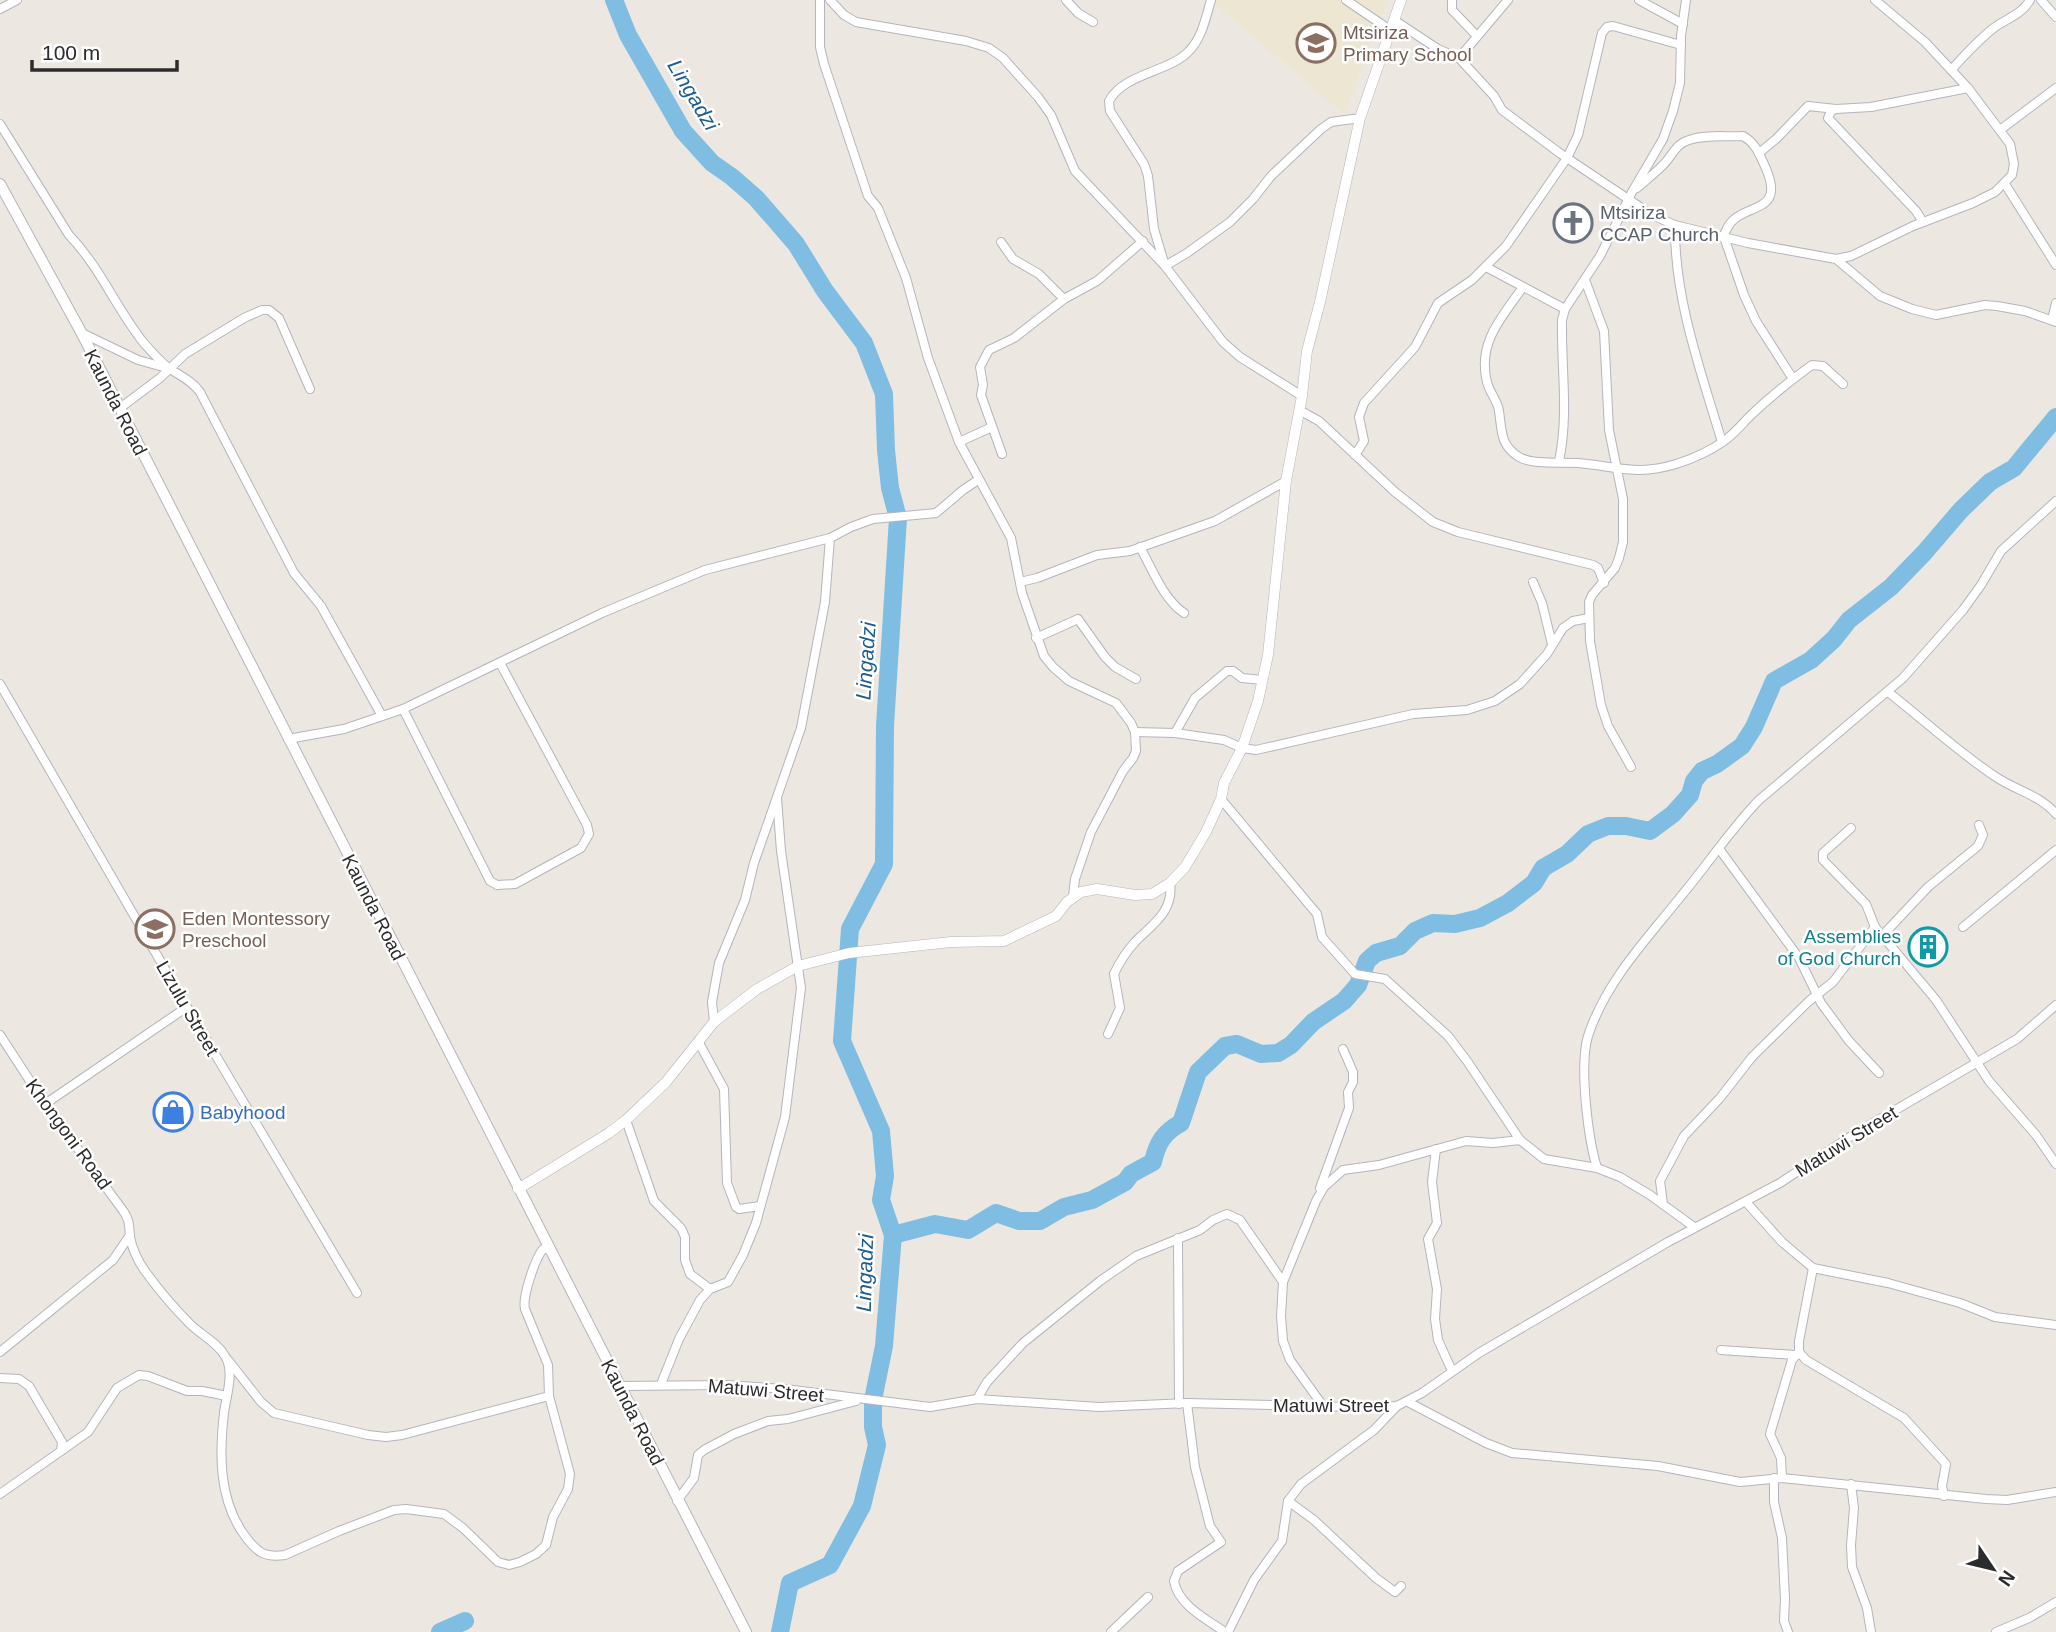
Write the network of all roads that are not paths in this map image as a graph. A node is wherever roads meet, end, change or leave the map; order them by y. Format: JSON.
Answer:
{"nodes":[{"id":1,"x":17,"y":0,"type":"edge"},
{"id":2,"x":820,"y":0,"type":"edge"},
{"id":3,"x":830,"y":0,"type":"edge"},
{"id":4,"x":1066,"y":0,"type":"edge"},
{"id":5,"x":1211,"y":0,"type":"edge"},
{"id":6,"x":1346,"y":0,"type":"edge"},
{"id":7,"x":1401,"y":0,"type":"edge"},
{"id":8,"x":1452,"y":0,"type":"edge"},
{"id":9,"x":1639,"y":0,"type":"edge"},
{"id":10,"x":1686,"y":0,"type":"edge"},
{"id":11,"x":2030,"y":0,"type":"edge"},
{"id":12,"x":2041,"y":0,"type":"edge"},
{"id":13,"x":1504,"y":1,"type":"edge"},
{"id":14,"x":1876,"y":1,"type":"edge"},
{"id":15,"x":0,"y":9,"type":"edge"},
{"id":16,"x":2056,"y":17,"type":"edge"},
{"id":17,"x":1093,"y":22,"type":"dead end"},
{"id":18,"x":1683,"y":24,"type":"junction"},
{"id":19,"x":1392,"y":25,"type":"junction"},
{"id":20,"x":1476,"y":36,"type":"junction"},
{"id":21,"x":1681,"y":45,"type":"junction"},
{"id":22,"x":1459,"y":58,"type":"junction"},
{"id":23,"x":1951,"y":70,"type":"junction"},
{"id":24,"x":1968,"y":88,"type":"junction"},
{"id":25,"x":2056,"y":88,"type":"edge"},
{"id":26,"x":1836,"y":109,"type":"junction"},
{"id":27,"x":1360,"y":118,"type":"junction"},
{"id":28,"x":0,"y":124,"type":"edge"},
{"id":29,"x":2000,"y":130,"type":"junction"},
{"id":30,"x":1759,"y":153,"type":"junction"},
{"id":31,"x":1567,"y":158,"type":"junction"},
{"id":32,"x":0,"y":184,"type":"edge"},
{"id":33,"x":2005,"y":184,"type":"junction"},
{"id":34,"x":1630,"y":196,"type":"junction"},
{"id":35,"x":1923,"y":222,"type":"junction"},
{"id":36,"x":1675,"y":225,"type":"junction"},
{"id":37,"x":1724,"y":237,"type":"junction"},
{"id":38,"x":1143,"y":241,"type":"junction"},
{"id":39,"x":1001,"y":242,"type":"dead end"},
{"id":40,"x":1836,"y":259,"type":"junction"},
{"id":41,"x":2056,"y":265,"type":"edge"},
{"id":42,"x":1165,"y":266,"type":"junction"},
{"id":43,"x":1486,"y":267,"type":"junction"},
{"id":44,"x":1585,"y":280,"type":"junction"},
{"id":45,"x":1523,"y":287,"type":"junction"},
{"id":46,"x":1064,"y":299,"type":"junction"},
{"id":47,"x":2056,"y":303,"type":"edge"},
{"id":48,"x":1565,"y":309,"type":"junction"},
{"id":49,"x":2054,"y":321,"type":"edge"},
{"id":50,"x":81,"y":332,"type":"junction"},
{"id":51,"x":170,"y":368,"type":"junction"},
{"id":52,"x":1793,"y":379,"type":"junction"},
{"id":53,"x":1843,"y":384,"type":"dead end"},
{"id":54,"x":310,"y":389,"type":"dead end"},
{"id":55,"x":1302,"y":396,"type":"junction"},
{"id":56,"x":120,"y":408,"type":"junction"},
{"id":57,"x":1299,"y":410,"type":"junction"},
{"id":58,"x":992,"y":427,"type":"junction"},
{"id":59,"x":959,"y":442,"type":"junction"},
{"id":60,"x":1722,"y":442,"type":"junction"},
{"id":61,"x":1002,"y":454,"type":"dead end"},
{"id":62,"x":1355,"y":456,"type":"junction"},
{"id":63,"x":1559,"y":461,"type":"junction"},
{"id":64,"x":1617,"y":469,"type":"junction"},
{"id":65,"x":978,"y":480,"type":"junction"},
{"id":66,"x":1286,"y":481,"type":"junction"},
{"id":67,"x":2056,"y":501,"type":"edge"},
{"id":68,"x":830,"y":538,"type":"junction"},
{"id":69,"x":1140,"y":548,"type":"junction"},
{"id":70,"x":1020,"y":582,"type":"junction"},
{"id":71,"x":1533,"y":582,"type":"dead end"},
{"id":72,"x":1604,"y":583,"type":"junction"},
{"id":73,"x":1184,"y":613,"type":"dead end"},
{"id":74,"x":1589,"y":618,"type":"junction"},
{"id":75,"x":1036,"y":638,"type":"junction"},
{"id":76,"x":1552,"y":644,"type":"junction"},
{"id":77,"x":500,"y":663,"type":"junction"},
{"id":78,"x":1136,"y":679,"type":"dead end"},
{"id":79,"x":1263,"y":680,"type":"junction"},
{"id":80,"x":0,"y":684,"type":"edge"},
{"id":81,"x":1888,"y":692,"type":"junction"},
{"id":82,"x":403,"y":709,"type":"junction"},
{"id":83,"x":382,"y":716,"type":"junction"},
{"id":84,"x":1135,"y":732,"type":"junction"},
{"id":85,"x":1175,"y":733,"type":"junction"},
{"id":86,"x":288,"y":739,"type":"junction"},
{"id":87,"x":1241,"y":748,"type":"junction"},
{"id":88,"x":1631,"y":767,"type":"dead end"},
{"id":89,"x":777,"y":798,"type":"junction"},
{"id":90,"x":1221,"y":799,"type":"junction"},
{"id":91,"x":2056,"y":814,"type":"edge"},
{"id":92,"x":1979,"y":825,"type":"dead end"},
{"id":93,"x":1851,"y":828,"type":"dead end"},
{"id":94,"x":1720,"y":850,"type":"junction"},
{"id":95,"x":2056,"y":850,"type":"edge"},
{"id":96,"x":1171,"y":883,"type":"junction"},
{"id":97,"x":1073,"y":897,"type":"junction"},
{"id":98,"x":1875,"y":927,"type":"junction"},
{"id":99,"x":1963,"y":928,"type":"dead end"},
{"id":100,"x":1882,"y":936,"type":"junction"},
{"id":101,"x":798,"y":966,"type":"junction"},
{"id":102,"x":1817,"y":996,"type":"junction"},
{"id":103,"x":2056,"y":1005,"type":"edge"},
{"id":104,"x":187,"y":1007,"type":"junction"},
{"id":105,"x":714,"y":1022,"type":"junction"},
{"id":106,"x":1108,"y":1034,"type":"dead end"},
{"id":107,"x":0,"y":1035,"type":"edge"},
{"id":108,"x":698,"y":1041,"type":"junction"},
{"id":109,"x":1343,"y":1049,"type":"dead end"},
{"id":110,"x":1977,"y":1062,"type":"junction"},
{"id":111,"x":1879,"y":1073,"type":"dead end"},
{"id":112,"x":45,"y":1104,"type":"junction"},
{"id":113,"x":626,"y":1120,"type":"junction"},
{"id":114,"x":1520,"y":1140,"type":"junction"},
{"id":115,"x":1436,"y":1149,"type":"junction"},
{"id":116,"x":2056,"y":1164,"type":"edge"},
{"id":117,"x":1597,"y":1168,"type":"junction"},
{"id":118,"x":518,"y":1189,"type":"junction"},
{"id":119,"x":1316,"y":1200,"type":"junction"},
{"id":120,"x":1746,"y":1202,"type":"junction"},
{"id":121,"x":1662,"y":1204,"type":"junction"},
{"id":122,"x":760,"y":1206,"type":"junction"},
{"id":123,"x":1694,"y":1227,"type":"junction"},
{"id":124,"x":130,"y":1235,"type":"junction"},
{"id":125,"x":1178,"y":1237,"type":"junction"},
{"id":126,"x":549,"y":1249,"type":"junction"},
{"id":127,"x":1813,"y":1268,"type":"junction"},
{"id":128,"x":1283,"y":1282,"type":"junction"},
{"id":129,"x":710,"y":1289,"type":"junction"},
{"id":130,"x":357,"y":1293,"type":"dead end"},
{"id":131,"x":2056,"y":1325,"type":"edge"},
{"id":132,"x":1721,"y":1350,"type":"dead end"},
{"id":133,"x":0,"y":1352,"type":"edge"},
{"id":134,"x":1797,"y":1353,"type":"junction"},
{"id":135,"x":226,"y":1357,"type":"junction"},
{"id":136,"x":1452,"y":1371,"type":"junction"},
{"id":137,"x":0,"y":1378,"type":"edge"},
{"id":138,"x":661,"y":1384,"type":"junction"},
{"id":139,"x":620,"y":1386,"type":"junction"},
{"id":140,"x":227,"y":1396,"type":"junction"},
{"id":141,"x":549,"y":1396,"type":"junction"},
{"id":142,"x":859,"y":1399,"type":"junction"},
{"id":143,"x":977,"y":1399,"type":"junction"},
{"id":144,"x":1408,"y":1402,"type":"junction"},
{"id":145,"x":1183,"y":1404,"type":"junction"},
{"id":146,"x":1323,"y":1406,"type":"junction"},
{"id":147,"x":1397,"y":1406,"type":"junction"},
{"id":148,"x":61,"y":1451,"type":"junction"},
{"id":149,"x":1778,"y":1478,"type":"junction"},
{"id":150,"x":1851,"y":1484,"type":"junction"},
{"id":151,"x":2056,"y":1492,"type":"edge"},
{"id":152,"x":0,"y":1494,"type":"edge"},
{"id":153,"x":1944,"y":1496,"type":"junction"},
{"id":154,"x":677,"y":1501,"type":"junction"},
{"id":155,"x":1288,"y":1501,"type":"junction"},
{"id":156,"x":1401,"y":1586,"type":"dead end"},
{"id":157,"x":1149,"y":1597,"type":"dead end"},
{"id":158,"x":2056,"y":1602,"type":"edge"},
{"id":159,"x":745,"y":1630,"type":"edge"},
{"id":160,"x":1111,"y":1632,"type":"edge"},
{"id":161,"x":1227,"y":1632,"type":"edge"},
{"id":162,"x":1788,"y":1632,"type":"edge"},
{"id":163,"x":1871,"y":1632,"type":"edge"},
{"id":164,"x":1996,"y":1632,"type":"edge"}],
"edges":[{"from":1,"to":15,"type":"street"},
{"from":2,"to":59,"type":"street"},
{"from":3,"to":38,"type":"street"},
{"from":4,"to":17,"type":"street"},
{"from":5,"to":42,"type":"street"},
{"from":6,"to":19,"type":"street"},
{"from":7,"to":19,"type":"street"},
{"from":8,"to":20,"type":"street"},
{"from":9,"to":18,"type":"street"},
{"from":10,"to":18,"type":"street"},
{"from":11,"to":23,"type":"street"},
{"from":12,"to":16,"type":"street"},
{"from":13,"to":20,"type":"street"},
{"from":14,"to":23,"type":"street"},
{"from":18,"to":21,"type":"street"},
{"from":19,"to":22,"type":"street"},
{"from":19,"to":27,"type":"street"},
{"from":20,"to":22,"type":"street"},
{"from":21,"to":31,"type":"street"},
{"from":21,"to":34,"type":"street"},
{"from":22,"to":31,"type":"street"},
{"from":23,"to":24,"type":"street"},
{"from":24,"to":26,"type":"street"},
{"from":24,"to":29,"type":"street"},
{"from":25,"to":29,"type":"street"},
{"from":26,"to":30,"type":"street"},
{"from":26,"to":35,"type":"street"},
{"from":27,"to":42,"type":"street"},
{"from":27,"to":55,"type":"street"},
{"from":28,"to":51,"type":"street"},
{"from":29,"to":33,"type":"street"},
{"from":30,"to":34,"type":"street"},
{"from":30,"to":37,"type":"street"},
{"from":31,"to":34,"type":"street"},
{"from":31,"to":43,"type":"street"},
{"from":32,"to":50,"type":"main road","name":"Kaunda Road"},
{"from":33,"to":35,"type":"street"},
{"from":33,"to":41,"type":"street"},
{"from":34,"to":36,"type":"street"},
{"from":34,"to":44,"type":"street"},
{"from":35,"to":40,"type":"street"},
{"from":36,"to":37,"type":"street"},
{"from":36,"to":60,"type":"street"},
{"from":37,"to":40,"type":"street"},
{"from":37,"to":52,"type":"street"},
{"from":38,"to":42,"type":"street"},
{"from":38,"to":46,"type":"street"},
{"from":39,"to":46,"type":"street"},
{"from":40,"to":49,"type":"street"},
{"from":42,"to":55,"type":"street"},
{"from":43,"to":45,"type":"street"},
{"from":43,"to":62,"type":"street"},
{"from":44,"to":48,"type":"street"},
{"from":44,"to":64,"type":"street"},
{"from":45,"to":48,"type":"street"},
{"from":45,"to":63,"type":"street"},
{"from":46,"to":58,"type":"street"},
{"from":47,"to":49,"type":"street"},
{"from":48,"to":63,"type":"street"},
{"from":50,"to":51,"type":"street"},
{"from":50,"to":56,"type":"main road","name":"Kaunda Road"},
{"from":51,"to":54,"type":"street"},
{"from":51,"to":56,"type":"street"},
{"from":51,"to":83,"type":"street"},
{"from":52,"to":53,"type":"street"},
{"from":52,"to":60,"type":"street"},
{"from":55,"to":57,"type":"street"},
{"from":56,"to":86,"type":"main road","name":"Kaunda Road"},
{"from":57,"to":62,"type":"street"},
{"from":57,"to":66,"type":"street"},
{"from":58,"to":59,"type":"street"},
{"from":58,"to":61,"type":"street"},
{"from":59,"to":65,"type":"street"},
{"from":60,"to":64,"type":"street"},
{"from":62,"to":72,"type":"street"},
{"from":63,"to":64,"type":"street"},
{"from":64,"to":72,"type":"street"},
{"from":65,"to":68,"type":"street"},
{"from":65,"to":70,"type":"street"},
{"from":66,"to":69,"type":"street"},
{"from":66,"to":79,"type":"street"},
{"from":67,"to":81,"type":"street"},
{"from":68,"to":77,"type":"street"},
{"from":68,"to":89,"type":"street"},
{"from":69,"to":70,"type":"street"},
{"from":69,"to":73,"type":"street"},
{"from":70,"to":75,"type":"street"},
{"from":71,"to":76,"type":"street"},
{"from":72,"to":74,"type":"street"},
{"from":74,"to":76,"type":"street"},
{"from":74,"to":88,"type":"street"},
{"from":75,"to":78,"type":"street"},
{"from":75,"to":84,"type":"street"},
{"from":76,"to":87,"type":"street"},
{"from":77,"to":82,"type":"street"},
{"from":77,"to":82,"type":"street"},
{"from":79,"to":85,"type":"street"},
{"from":79,"to":87,"type":"street"},
{"from":80,"to":104,"type":"street","name":"Lizulu Street"},
{"from":81,"to":91,"type":"street"},
{"from":81,"to":94,"type":"street"},
{"from":82,"to":83,"type":"street"},
{"from":83,"to":86,"type":"street"},
{"from":84,"to":85,"type":"street"},
{"from":84,"to":97,"type":"street"},
{"from":85,"to":87,"type":"street"},
{"from":86,"to":118,"type":"main road","name":"Kaunda Road"},
{"from":87,"to":90,"type":"street"},
{"from":89,"to":101,"type":"street"},
{"from":89,"to":105,"type":"street"},
{"from":90,"to":96,"type":"street"},
{"from":90,"to":114,"type":"street"},
{"from":92,"to":100,"type":"street"},
{"from":93,"to":98,"type":"street"},
{"from":94,"to":102,"type":"street"},
{"from":94,"to":117,"type":"street"},
{"from":95,"to":99,"type":"street"},
{"from":96,"to":97,"type":"street"},
{"from":96,"to":106,"type":"street"},
{"from":97,"to":101,"type":"street"},
{"from":98,"to":100,"type":"street"},
{"from":98,"to":102,"type":"street"},
{"from":100,"to":110,"type":"street"},
{"from":101,"to":105,"type":"street"},
{"from":101,"to":122,"type":"street"},
{"from":102,"to":111,"type":"street"},
{"from":102,"to":121,"type":"street"},
{"from":103,"to":110,"type":"street","name":"Matuwi Street"},
{"from":104,"to":112,"type":"street"},
{"from":104,"to":130,"type":"street","name":"Lizulu Street"},
{"from":105,"to":108,"type":"street"},
{"from":107,"to":112,"type":"street","name":"Khongoni Road"},
{"from":108,"to":113,"type":"street"},
{"from":108,"to":122,"type":"street"},
{"from":109,"to":119,"type":"street"},
{"from":110,"to":116,"type":"street"},
{"from":110,"to":120,"type":"street","name":"Matuwi Street"},
{"from":112,"to":124,"type":"street","name":"Khongoni Road"},
{"from":113,"to":118,"type":"street"},
{"from":113,"to":129,"type":"street"},
{"from":114,"to":115,"type":"street"},
{"from":114,"to":117,"type":"street"},
{"from":115,"to":119,"type":"street"},
{"from":115,"to":136,"type":"street"},
{"from":117,"to":121,"type":"street"},
{"from":118,"to":126,"type":"main road","name":"Kaunda Road"},
{"from":119,"to":128,"type":"street"},
{"from":120,"to":123,"type":"street","name":"Matuwi Street"},
{"from":120,"to":127,"type":"street"},
{"from":121,"to":123,"type":"street"},
{"from":122,"to":129,"type":"street"},
{"from":123,"to":136,"type":"street","name":"Matuwi Street"},
{"from":124,"to":133,"type":"street"},
{"from":124,"to":135,"type":"street","name":"Khongoni Road"},
{"from":125,"to":128,"type":"street"},
{"from":125,"to":143,"type":"street"},
{"from":125,"to":145,"type":"street"},
{"from":126,"to":139,"type":"main road","name":"Kaunda Road"},
{"from":126,"to":141,"type":"street"},
{"from":127,"to":131,"type":"street"},
{"from":127,"to":134,"type":"street"},
{"from":128,"to":146,"type":"street"},
{"from":129,"to":138,"type":"street"},
{"from":132,"to":134,"type":"street"},
{"from":134,"to":149,"type":"street"},
{"from":134,"to":153,"type":"street"},
{"from":135,"to":140,"type":"street"},
{"from":135,"to":141,"type":"street","name":"Khongoni Road"},
{"from":136,"to":144,"type":"street","name":"Matuwi Street"},
{"from":137,"to":148,"type":"street"},
{"from":138,"to":139,"type":"street","name":"Matuwi Street"},
{"from":138,"to":142,"type":"street","name":"Matuwi Street"},
{"from":139,"to":154,"type":"main road","name":"Kaunda Road"},
{"from":140,"to":141,"type":"street"},
{"from":140,"to":148,"type":"street"},
{"from":142,"to":143,"type":"street","name":"Matuwi Street"},
{"from":142,"to":154,"type":"street"},
{"from":143,"to":145,"type":"street","name":"Matuwi Street"},
{"from":144,"to":147,"type":"street","name":"Matuwi Street"},
{"from":144,"to":149,"type":"street"},
{"from":145,"to":146,"type":"street","name":"Matuwi Street"},
{"from":145,"to":161,"type":"street"},
{"from":146,"to":147,"type":"street","name":"Matuwi Street"},
{"from":147,"to":155,"type":"street"},
{"from":148,"to":152,"type":"street"},
{"from":149,"to":150,"type":"street"},
{"from":149,"to":162,"type":"street"},
{"from":150,"to":153,"type":"street"},
{"from":150,"to":163,"type":"street"},
{"from":151,"to":153,"type":"street"},
{"from":154,"to":159,"type":"main road","name":"Kaunda Road"},
{"from":155,"to":156,"type":"street"},
{"from":155,"to":161,"type":"street"},
{"from":157,"to":160,"type":"street"},
{"from":158,"to":164,"type":"street"}]}
